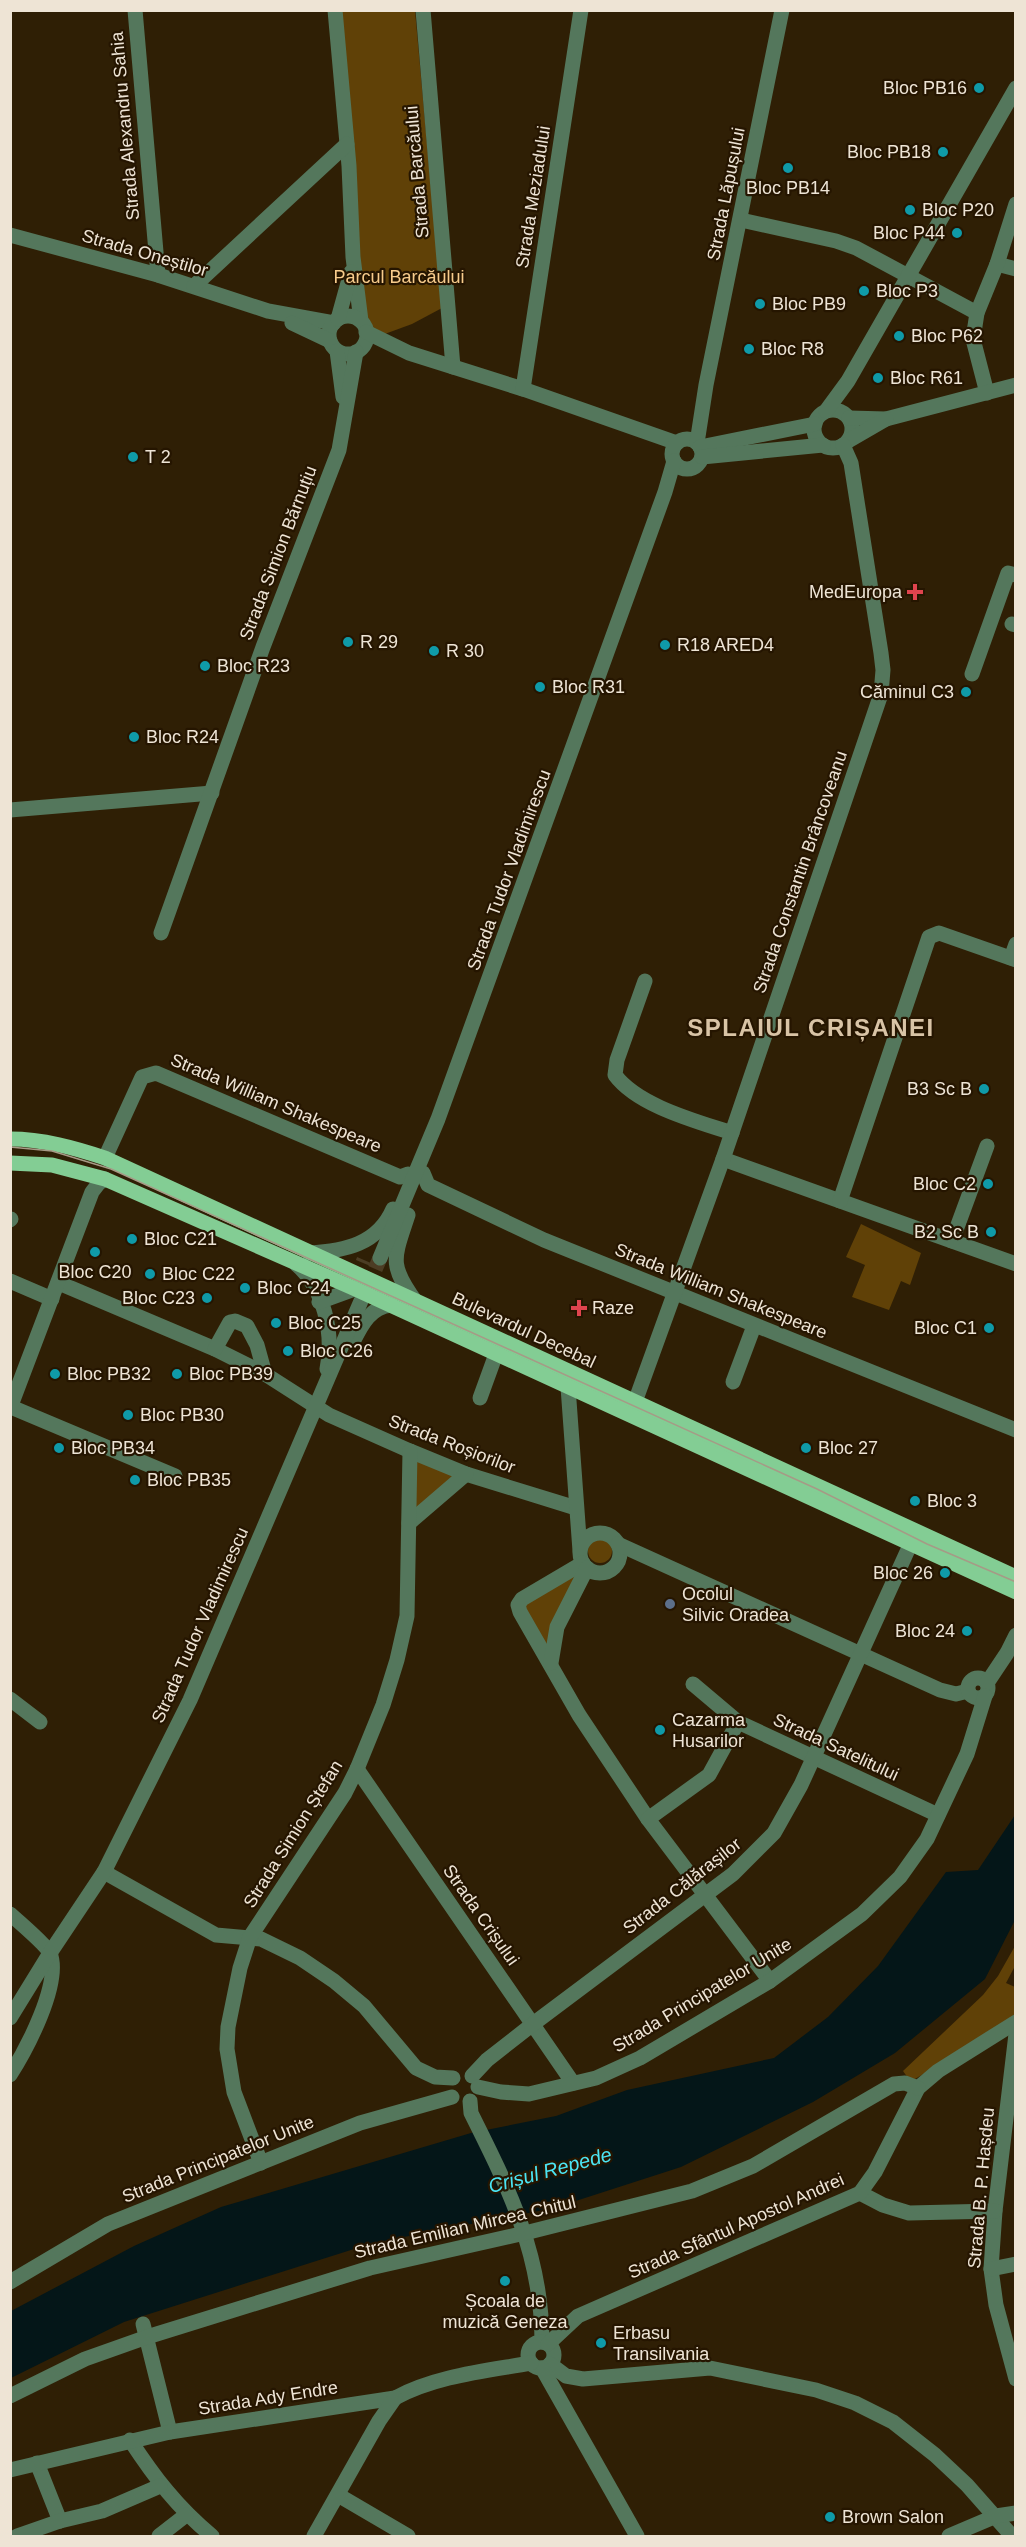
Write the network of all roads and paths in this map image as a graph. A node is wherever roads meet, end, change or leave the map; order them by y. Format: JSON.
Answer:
{"nodes":[{"id":1,"x":135,"y":10,"type":"edge"},
{"id":2,"x":335,"y":10,"type":"edge"},
{"id":3,"x":423,"y":10,"type":"edge"},
{"id":4,"x":581,"y":10,"type":"edge"},
{"id":5,"x":782,"y":10,"type":"edge"},
{"id":6,"x":1016,"y":88,"type":"edge"},
{"id":7,"x":1011,"y":106,"type":"edge"},
{"id":8,"x":347,"y":144,"type":"junction"},
{"id":9,"x":1016,"y":204,"type":"edge"},
{"id":10,"x":741,"y":220,"type":"junction"},
{"id":11,"x":10,"y":235,"type":"edge"},
{"id":12,"x":353,"y":257,"type":"junction"},
{"id":13,"x":997,"y":264,"type":"junction"},
{"id":14,"x":1016,"y":269,"type":"edge"},
{"id":15,"x":158,"y":275,"type":"junction"},
{"id":16,"x":908,"y":276,"type":"junction"},
{"id":17,"x":194,"y":286,"type":"junction"},
{"id":18,"x":268,"y":311,"type":"junction"},
{"id":19,"x":976,"y":313,"type":"junction"},
{"id":20,"x":336,"y":321,"type":"junction"},
{"id":21,"x":364,"y":326,"type":"junction"},
{"id":22,"x":334,"y":346,"type":"junction"},
{"id":23,"x":359,"y":351,"type":"junction"},
{"id":24,"x":409,"y":353,"type":"junction"},
{"id":25,"x":453,"y":367,"type":"junction"},
{"id":26,"x":848,"y":381,"type":"junction"},
{"id":27,"x":1016,"y":385,"type":"edge"},
{"id":28,"x":523,"y":389,"type":"junction"},
{"id":29,"x":987,"y":393,"type":"junction"},
{"id":30,"x":826,"y":411,"type":"junction"},
{"id":31,"x":848,"y":417,"type":"junction"},
{"id":32,"x":886,"y":419,"type":"junction"},
{"id":33,"x":344,"y":424,"type":"junction"},
{"id":34,"x":815,"y":424,"type":"junction"},
{"id":35,"x":846,"y":443,"type":"junction"},
{"id":36,"x":823,"y":445,"type":"junction"},
{"id":37,"x":688,"y":452,"type":"junction"},
{"id":38,"x":665,"y":492,"type":"junction"},
{"id":39,"x":1016,"y":575,"type":"edge"},
{"id":40,"x":972,"y":674,"type":"dead end"},
{"id":41,"x":212,"y":793,"type":"junction"},
{"id":42,"x":15,"y":807,"type":"edge"},
{"id":43,"x":161,"y":933,"type":"dead end"},
{"id":44,"x":1014,"y":954,"type":"edge"},
{"id":45,"x":645,"y":981,"type":"dead end"},
{"id":46,"x":732,"y":1133,"type":"junction"},
{"id":47,"x":10,"y":1139,"type":"edge"},
{"id":48,"x":987,"y":1146,"type":"dead end"},
{"id":49,"x":424,"y":1155,"type":"junction"},
{"id":50,"x":105,"y":1158,"type":"junction"},
{"id":51,"x":723,"y":1159,"type":"junction"},
{"id":52,"x":10,"y":1163,"type":"edge"},
{"id":53,"x":90,"y":1173,"type":"junction"},
{"id":54,"x":105,"y":1179,"type":"junction"},
{"id":55,"x":420,"y":1180,"type":"junction"},
{"id":56,"x":92,"y":1192,"type":"junction"},
{"id":57,"x":840,"y":1201,"type":"junction"},
{"id":58,"x":952,"y":1241,"type":"junction"},
{"id":59,"x":309,"y":1253,"type":"junction"},
{"id":60,"x":380,"y":1258,"type":"tunnel mouth"},
{"id":61,"x":296,"y":1264,"type":"junction"},
{"id":62,"x":1016,"y":1264,"type":"edge"},
{"id":63,"x":10,"y":1281,"type":"edge"},
{"id":64,"x":59,"y":1283,"type":"junction"},
{"id":65,"x":674,"y":1293,"type":"junction"},
{"id":66,"x":52,"y":1299,"type":"junction"},
{"id":67,"x":320,"y":1302,"type":"junction"},
{"id":68,"x":416,"y":1302,"type":"junction"},
{"id":69,"x":391,"y":1305,"type":"junction"},
{"id":70,"x":754,"y":1326,"type":"junction"},
{"id":71,"x":215,"y":1348,"type":"junction"},
{"id":72,"x":496,"y":1354,"type":"junction"},
{"id":73,"x":265,"y":1374,"type":"junction"},
{"id":74,"x":733,"y":1382,"type":"dead end"},
{"id":75,"x":568,"y":1387,"type":"junction"},
{"id":76,"x":480,"y":1398,"type":"dead end"},
{"id":77,"x":313,"y":1399,"type":"junction"},
{"id":78,"x":635,"y":1402,"type":"junction"},
{"id":79,"x":11,"y":1407,"type":"edge"},
{"id":80,"x":1016,"y":1431,"type":"edge"},
{"id":81,"x":410,"y":1451,"type":"junction"},
{"id":82,"x":466,"y":1474,"type":"junction"},
{"id":83,"x":175,"y":1476,"type":"dead end"},
{"id":84,"x":576,"y":1508,"type":"junction"},
{"id":85,"x":409,"y":1523,"type":"junction"},
{"id":86,"x":599,"y":1533,"type":"junction"},
{"id":87,"x":911,"y":1543,"type":"junction"},
{"id":88,"x":618,"y":1544,"type":"junction"},
{"id":89,"x":583,"y":1561,"type":"junction"},
{"id":90,"x":1016,"y":1577,"type":"edge"},
{"id":91,"x":1016,"y":1592,"type":"edge"},
{"id":92,"x":1016,"y":1635,"type":"edge"},
{"id":93,"x":859,"y":1654,"type":"junction"},
{"id":94,"x":551,"y":1664,"type":"junction"},
{"id":95,"x":693,"y":1684,"type":"dead end"},
{"id":96,"x":986,"y":1689,"type":"junction"},
{"id":97,"x":10,"y":1699,"type":"edge"},
{"id":98,"x":40,"y":1722,"type":"dead end"},
{"id":99,"x":738,"y":1722,"type":"junction"},
{"id":100,"x":813,"y":1758,"type":"junction"},
{"id":101,"x":357,"y":1769,"type":"junction"},
{"id":102,"x":938,"y":1815,"type":"junction"},
{"id":103,"x":648,"y":1820,"type":"junction"},
{"id":104,"x":104,"y":1872,"type":"junction"},
{"id":105,"x":705,"y":1895,"type":"junction"},
{"id":106,"x":10,"y":1914,"type":"edge"},
{"id":107,"x":250,"y":1937,"type":"junction"},
{"id":108,"x":50,"y":1953,"type":"junction"},
{"id":109,"x":770,"y":1981,"type":"junction"},
{"id":110,"x":10,"y":2018,"type":"edge"},
{"id":111,"x":1016,"y":2022,"type":"edge"},
{"id":112,"x":533,"y":2024,"type":"junction"},
{"id":113,"x":1016,"y":2034,"type":"edge"},
{"id":114,"x":10,"y":2075,"type":"edge"},
{"id":115,"x":453,"y":2078,"type":"junction"},
{"id":116,"x":475,"y":2081,"type":"junction"},
{"id":117,"x":573,"y":2083,"type":"junction"},
{"id":118,"x":918,"y":2088,"type":"junction"},
{"id":119,"x":452,"y":2097,"type":"junction"},
{"id":120,"x":470,"y":2107,"type":"junction"},
{"id":121,"x":261,"y":2163,"type":"junction"},
{"id":122,"x":860,"y":2193,"type":"junction"},
{"id":123,"x":995,"y":2211,"type":"junction"},
{"id":124,"x":523,"y":2227,"type":"junction"},
{"id":125,"x":1016,"y":2264,"type":"edge"},
{"id":126,"x":991,"y":2269,"type":"junction"},
{"id":127,"x":10,"y":2282,"type":"edge"},
{"id":128,"x":542,"y":2316,"type":"junction"},
{"id":129,"x":563,"y":2328,"type":"junction"},
{"id":130,"x":145,"y":2331,"type":"junction"},
{"id":131,"x":545,"y":2343,"type":"junction"},
{"id":132,"x":541,"y":2365,"type":"junction"},
{"id":133,"x":1016,"y":2379,"type":"edge"},
{"id":134,"x":10,"y":2396,"type":"edge"},
{"id":135,"x":395,"y":2398,"type":"junction"},
{"id":136,"x":170,"y":2432,"type":"junction"},
{"id":137,"x":130,"y":2440,"type":"junction"},
{"id":138,"x":37,"y":2463,"type":"junction"},
{"id":139,"x":10,"y":2470,"type":"edge"},
{"id":140,"x":160,"y":2486,"type":"junction"},
{"id":141,"x":338,"y":2495,"type":"junction"},
{"id":142,"x":1016,"y":2513,"type":"edge"},
{"id":143,"x":186,"y":2515,"type":"junction"},
{"id":144,"x":996,"y":2516,"type":"junction"},
{"id":145,"x":60,"y":2521,"type":"junction"},
{"id":146,"x":17,"y":2536,"type":"edge"},
{"id":147,"x":159,"y":2536,"type":"edge"},
{"id":148,"x":212,"y":2536,"type":"edge"},
{"id":149,"x":314,"y":2536,"type":"edge"},
{"id":150,"x":408,"y":2536,"type":"edge"},
{"id":151,"x":637,"y":2536,"type":"edge"},
{"id":152,"x":949,"y":2536,"type":"edge"},
{"id":153,"x":1012,"y":2536,"type":"edge"}],
"edges":[{"from":1,"to":15,"type":"street","name":"Strada Alexandru Sahia"},
{"from":2,"to":8,"type":"street"},
{"from":3,"to":25,"type":"street","name":"Strada Barcăului"},
{"from":4,"to":28,"type":"street","name":"Strada Meziadului"},
{"from":5,"to":10,"type":"street","name":"Strada Lăpușului"},
{"from":6,"to":7,"type":"street"},
{"from":7,"to":16,"type":"street"},
{"from":8,"to":12,"type":"street"},
{"from":8,"to":17,"type":"street"},
{"from":9,"to":13,"type":"street"},
{"from":10,"to":16,"type":"street"},
{"from":10,"to":37,"type":"street","name":"Strada Lăpușului"},
{"from":11,"to":15,"type":"street","name":"Strada Oneștilor"},
{"from":12,"to":20,"type":"street"},
{"from":12,"to":21,"type":"street"},
{"from":13,"to":14,"type":"street"},
{"from":13,"to":19,"type":"street"},
{"from":15,"to":17,"type":"street","name":"Strada Oneștilor"},
{"from":16,"to":19,"type":"street"},
{"from":16,"to":26,"type":"street"},
{"from":17,"to":18,"type":"street","name":"Strada Oneștilor"},
{"from":18,"to":20,"type":"street","name":"Strada Oneștilor"},
{"from":18,"to":22,"type":"street","name":"Strada Oneștilor"},
{"from":19,"to":29,"type":"street"},
{"from":20,"to":21,"type":"street"},
{"from":20,"to":22,"type":"street"},
{"from":21,"to":23,"type":"street"},
{"from":21,"to":24,"type":"street"},
{"from":22,"to":23,"type":"street"},
{"from":22,"to":33,"type":"street","name":"Strada Simion Bărnuțiu"},
{"from":23,"to":24,"type":"street"},
{"from":23,"to":33,"type":"street","name":"Strada Simion Bărnuțiu"},
{"from":24,"to":25,"type":"street"},
{"from":25,"to":28,"type":"street"},
{"from":26,"to":30,"type":"street"},
{"from":26,"to":31,"type":"street"},
{"from":27,"to":29,"type":"street"},
{"from":28,"to":37,"type":"street"},
{"from":29,"to":32,"type":"street"},
{"from":30,"to":31,"type":"street"},
{"from":30,"to":34,"type":"street"},
{"from":31,"to":32,"type":"street"},
{"from":31,"to":35,"type":"street"},
{"from":32,"to":35,"type":"street"},
{"from":33,"to":41,"type":"street","name":"Strada Simion Bărnuțiu"},
{"from":34,"to":36,"type":"street"},
{"from":34,"to":37,"type":"street"},
{"from":35,"to":36,"type":"street"},
{"from":35,"to":46,"type":"street","name":"Strada Constantin Brâncoveanu"},
{"from":36,"to":37,"type":"street"},
{"from":37,"to":38,"type":"street","name":"Strada Tudor Vladimirescu"},
{"from":37,"to":38,"type":"street","name":"Strada Tudor Vladimirescu"},
{"from":38,"to":49,"type":"street","name":"Strada Tudor Vladimirescu"},
{"from":39,"to":40,"type":"street"},
{"from":41,"to":42,"type":"street"},
{"from":41,"to":43,"type":"street","name":"Strada Simion Bărnuțiu"},
{"from":44,"to":57,"type":"street"},
{"from":45,"to":46,"type":"street"},
{"from":46,"to":51,"type":"street","name":"Strada Constantin Brâncoveanu"},
{"from":47,"to":50,"type":"main road","name":"Bulevardul Decebal"},
{"from":48,"to":58,"type":"street"},
{"from":49,"to":55,"type":"street"},
{"from":49,"to":60,"type":"street","name":"Strada Tudor Vladimirescu"},
{"from":50,"to":55,"type":"street","name":"Strada William Shakespeare"},
{"from":50,"to":59,"type":"main road","name":"Bulevardul Decebal"},
{"from":51,"to":57,"type":"street"},
{"from":51,"to":65,"type":"street","name":"Strada Constantin Brâncoveanu"},
{"from":52,"to":53,"type":"main road","name":"Bulevardul Decebal"},
{"from":53,"to":54,"type":"main road","name":"Bulevardul Decebal"},
{"from":53,"to":56,"type":"street"},
{"from":54,"to":56,"type":"street"},
{"from":54,"to":61,"type":"main road","name":"Bulevardul Decebal"},
{"from":55,"to":59,"type":"street"},
{"from":55,"to":65,"type":"street","name":"Strada William Shakespeare"},
{"from":55,"to":68,"type":"street"},
{"from":56,"to":64,"type":"street"},
{"from":57,"to":58,"type":"street"},
{"from":58,"to":62,"type":"street"},
{"from":59,"to":68,"type":"main road","name":"Bulevardul Decebal"},
{"from":61,"to":67,"type":"street"},
{"from":61,"to":69,"type":"main road","name":"Bulevardul Decebal"},
{"from":63,"to":66,"type":"street"},
{"from":64,"to":66,"type":"street"},
{"from":64,"to":71,"type":"street","name":"Strada Roșiorilor"},
{"from":65,"to":70,"type":"street","name":"Strada William Shakespeare"},
{"from":65,"to":78,"type":"street","name":"Strada Constantin Brâncoveanu"},
{"from":66,"to":79,"type":"street"},
{"from":67,"to":77,"type":"street"},
{"from":67,"to":77,"type":"street","name":"Strada Tudor Vladimirescu"},
{"from":68,"to":78,"type":"main road","name":"Bulevardul Decebal"},
{"from":69,"to":72,"type":"main road","name":"Bulevardul Decebal"},
{"from":69,"to":77,"type":"street"},
{"from":70,"to":74,"type":"street"},
{"from":70,"to":80,"type":"street","name":"Strada William Shakespeare"},
{"from":71,"to":73,"type":"street","name":"Strada Roșiorilor"},
{"from":71,"to":73,"type":"street"},
{"from":72,"to":75,"type":"main road","name":"Bulevardul Decebal"},
{"from":72,"to":76,"type":"street"},
{"from":73,"to":77,"type":"street","name":"Strada Roșiorilor"},
{"from":75,"to":84,"type":"street"},
{"from":75,"to":87,"type":"main road","name":"Bulevardul Decebal"},
{"from":77,"to":81,"type":"street","name":"Strada Roșiorilor"},
{"from":77,"to":104,"type":"street","name":"Strada Tudor Vladimirescu"},
{"from":78,"to":90,"type":"main road","name":"Bulevardul Decebal"},
{"from":79,"to":83,"type":"street"},
{"from":81,"to":82,"type":"street","name":"Strada Roșiorilor"},
{"from":81,"to":85,"type":"street","name":"Strada Simion Ștefan"},
{"from":82,"to":84,"type":"street","name":"Strada Roșiorilor"},
{"from":82,"to":85,"type":"street"},
{"from":84,"to":86,"type":"street"},
{"from":84,"to":89,"type":"street"},
{"from":85,"to":101,"type":"street","name":"Strada Simion Ștefan"},
{"from":86,"to":88,"type":"street"},
{"from":86,"to":89,"type":"street"},
{"from":87,"to":91,"type":"main road","name":"Bulevardul Decebal"},
{"from":87,"to":93,"type":"street","name":"Strada Călărașilor"},
{"from":88,"to":89,"type":"street"},
{"from":88,"to":93,"type":"street"},
{"from":89,"to":94,"type":"street"},
{"from":89,"to":94,"type":"street"},
{"from":92,"to":96,"type":"street","name":"Strada Principatelor Unite"},
{"from":93,"to":96,"type":"street"},
{"from":93,"to":100,"type":"street","name":"Strada Călărașilor"},
{"from":94,"to":103,"type":"street"},
{"from":95,"to":99,"type":"street","name":"Strada Satelitului"},
{"from":96,"to":102,"type":"street","name":"Strada Principatelor Unite"},
{"from":97,"to":98,"type":"street"},
{"from":99,"to":100,"type":"street","name":"Strada Satelitului"},
{"from":99,"to":103,"type":"street"},
{"from":100,"to":102,"type":"street","name":"Strada Satelitului"},
{"from":100,"to":105,"type":"street","name":"Strada Călărașilor"},
{"from":101,"to":107,"type":"street","name":"Strada Simion Ștefan"},
{"from":101,"to":112,"type":"street","name":"Strada Crișului"},
{"from":102,"to":109,"type":"street","name":"Strada Principatelor Unite"},
{"from":103,"to":105,"type":"street"},
{"from":104,"to":107,"type":"street"},
{"from":104,"to":108,"type":"street","name":"Strada Tudor Vladimirescu"},
{"from":105,"to":109,"type":"street"},
{"from":105,"to":112,"type":"street","name":"Strada Călărașilor"},
{"from":106,"to":108,"type":"street"},
{"from":107,"to":115,"type":"street"},
{"from":107,"to":121,"type":"street","name":"Strada Simion Ștefan"},
{"from":108,"to":110,"type":"street","name":"Strada Tudor Vladimirescu"},
{"from":108,"to":114,"type":"street"},
{"from":109,"to":117,"type":"street","name":"Strada Principatelor Unite"},
{"from":111,"to":118,"type":"street","name":"Strada Sfântul Apostol Andrei"},
{"from":112,"to":116,"type":"street","name":"Strada Călărașilor"},
{"from":112,"to":117,"type":"street","name":"Strada Crișului"},
{"from":113,"to":123,"type":"street","name":"Strada B. P. Hașdeu"},
{"from":115,"to":116,"type":"street"},
{"from":115,"to":119,"type":"street"},
{"from":116,"to":117,"type":"street","name":"Strada Principatelor Unite"},
{"from":116,"to":120,"type":"street"},
{"from":118,"to":122,"type":"street","name":"Strada Sfântul Apostol Andrei"},
{"from":118,"to":124,"type":"street","name":"Strada Emilian Mircea Chitul"},
{"from":119,"to":120,"type":"street"},
{"from":119,"to":121,"type":"street","name":"Strada Principatelor Unite"},
{"from":120,"to":124,"type":"street"},
{"from":121,"to":127,"type":"street","name":"Strada Principatelor Unite"},
{"from":122,"to":123,"type":"street"},
{"from":122,"to":129,"type":"street","name":"Strada Sfântul Apostol Andrei"},
{"from":123,"to":126,"type":"street","name":"Strada B. P. Hașdeu"},
{"from":124,"to":128,"type":"street"},
{"from":124,"to":130,"type":"street","name":"Strada Emilian Mircea Chitul"},
{"from":125,"to":126,"type":"street"},
{"from":126,"to":133,"type":"street","name":"Strada B. P. Hașdeu"},
{"from":128,"to":129,"type":"street"},
{"from":128,"to":131,"type":"street"},
{"from":129,"to":131,"type":"street","name":"Strada Sfântul Apostol Andrei"},
{"from":130,"to":134,"type":"street","name":"Strada Emilian Mircea Chitul"},
{"from":130,"to":136,"type":"street"},
{"from":131,"to":132,"type":"street"},
{"from":131,"to":132,"type":"street"},
{"from":132,"to":135,"type":"street","name":"Strada Ady Endre"},
{"from":132,"to":144,"type":"street"},
{"from":132,"to":151,"type":"street"},
{"from":135,"to":136,"type":"street","name":"Strada Ady Endre"},
{"from":135,"to":141,"type":"street"},
{"from":136,"to":137,"type":"street","name":"Strada Ady Endre"},
{"from":137,"to":138,"type":"street","name":"Strada Ady Endre"},
{"from":137,"to":140,"type":"street"},
{"from":138,"to":139,"type":"street","name":"Strada Ady Endre"},
{"from":138,"to":145,"type":"street"},
{"from":140,"to":143,"type":"street"},
{"from":140,"to":145,"type":"street"},
{"from":141,"to":149,"type":"street"},
{"from":141,"to":150,"type":"street"},
{"from":142,"to":144,"type":"street"},
{"from":143,"to":147,"type":"street"},
{"from":143,"to":148,"type":"street"},
{"from":144,"to":152,"type":"street"},
{"from":144,"to":153,"type":"street"},
{"from":145,"to":146,"type":"street"}]}
